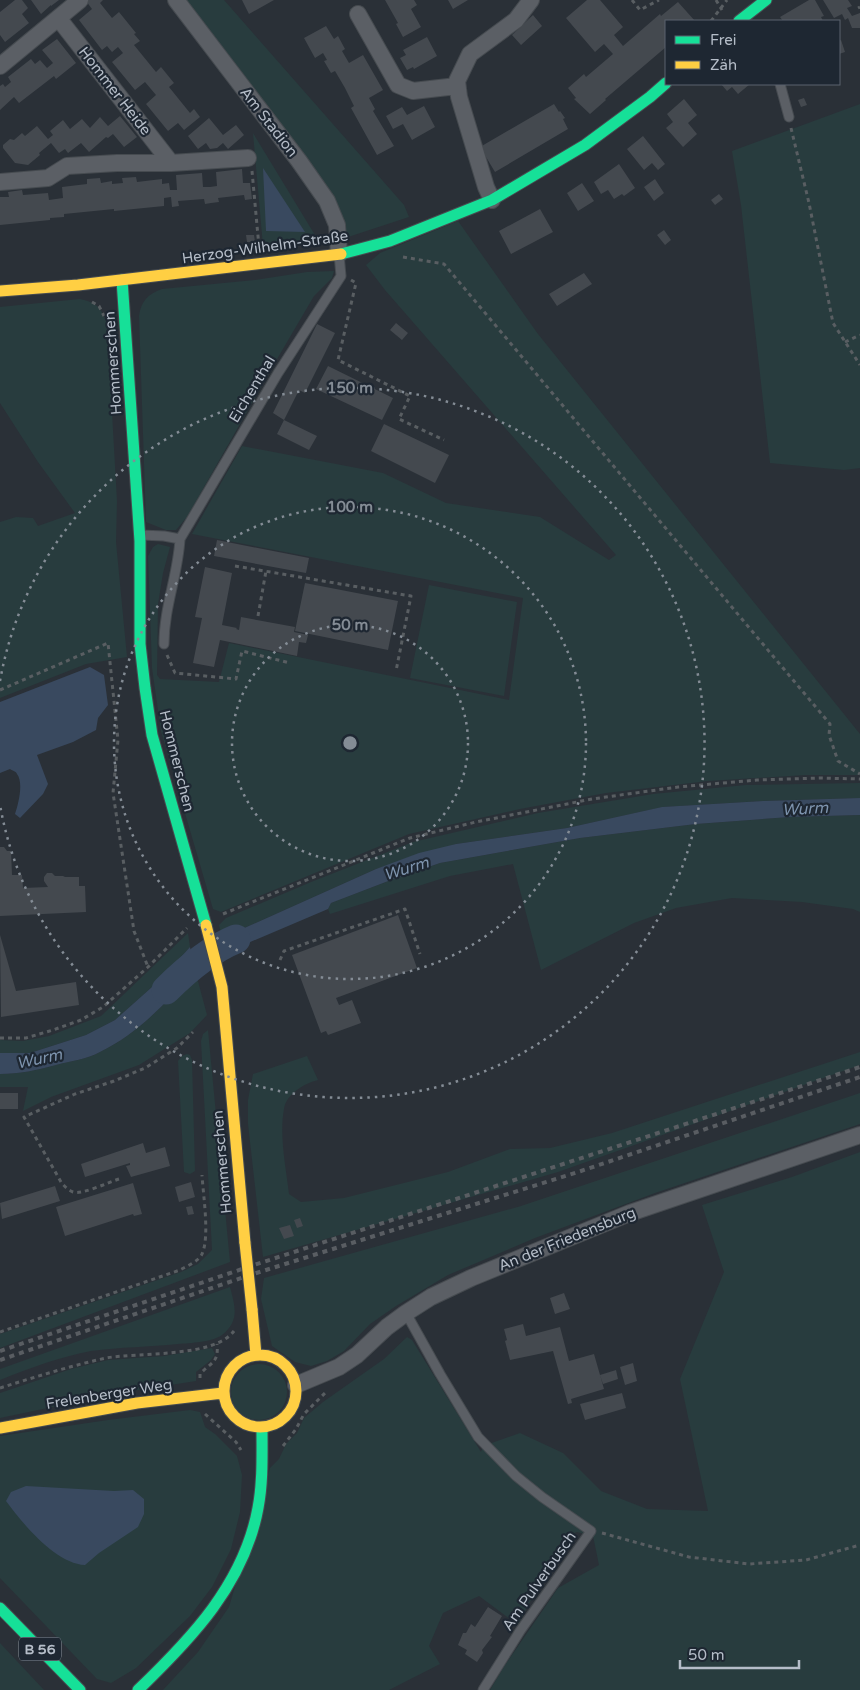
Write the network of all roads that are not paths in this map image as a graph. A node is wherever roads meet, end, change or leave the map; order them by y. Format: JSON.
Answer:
{"nodes":[{"id":1,"x":80,"y":0,"type":"edge"},
{"id":2,"x":176,"y":0,"type":"edge"},
{"id":3,"x":531,"y":0,"type":"edge"},
{"id":4,"x":766,"y":0,"type":"edge"},
{"id":5,"x":358,"y":14,"type":"dead end"},
{"id":6,"x":59,"y":18,"type":"junction"},
{"id":7,"x":741,"y":20,"type":"edge"},
{"id":8,"x":0,"y":66,"type":"edge"},
{"id":9,"x":665,"y":84,"type":"edge"},
{"id":10,"x":780,"y":85,"type":"edge"},
{"id":11,"x":457,"y":86,"type":"junction"},
{"id":12,"x":789,"y":117,"type":"road end"},
{"id":13,"x":248,"y":158,"type":"road end"},
{"id":14,"x":171,"y":163,"type":"junction"},
{"id":15,"x":1,"y":180,"type":"edge"},
{"id":16,"x":492,"y":200,"type":"junction"},
{"id":17,"x":339,"y":254,"type":"junction"},
{"id":18,"x":122,"y":280,"type":"junction"},
{"id":19,"x":0,"y":291,"type":"edge"},
{"id":20,"x":139,"y":535,"type":"junction"},
{"id":21,"x":180,"y":539,"type":"junction"},
{"id":22,"x":164,"y":644,"type":"road end"},
{"id":23,"x":860,"y":1135,"type":"edge"},
{"id":24,"x":406,"y":1314,"type":"junction"},
{"id":25,"x":256,"y":1355,"type":"junction"},
{"id":26,"x":296,"y":1385,"type":"junction"},
{"id":27,"x":224,"y":1393,"type":"junction"},
{"id":28,"x":0,"y":1428,"type":"edge"},
{"id":29,"x":262,"y":1428,"type":"junction"},
{"id":30,"x":0,"y":1608,"type":"edge"},
{"id":31,"x":157,"y":1672,"type":"junction"},
{"id":32,"x":80,"y":1690,"type":"edge"},
{"id":33,"x":138,"y":1690,"type":"edge"},
{"id":34,"x":152,"y":1690,"type":"edge"},
{"id":35,"x":484,"y":1690,"type":"edge"}],
"edges":[{"from":1,"to":6,"type":"street"},
{"from":2,"to":17,"type":"street","name":"Am Stadion"},
{"from":3,"to":11,"type":"street"},
{"from":4,"to":7,"type":"main road"},
{"from":5,"to":11,"type":"street"},
{"from":6,"to":8,"type":"street"},
{"from":6,"to":14,"type":"street","name":"Hommer Heide"},
{"from":9,"to":16,"type":"main road","name":"Herzog-Wilhelm-Straße"},
{"from":10,"to":12,"type":"lane"},
{"from":11,"to":16,"type":"street"},
{"from":13,"to":14,"type":"street"},
{"from":14,"to":15,"type":"street"},
{"from":16,"to":17,"type":"main road","name":"Herzog-Wilhelm-Straße"},
{"from":17,"to":18,"type":"main road","name":"Herzog-Wilhelm-Straße"},
{"from":17,"to":21,"type":"lane","name":"Eichenthal"},
{"from":18,"to":19,"type":"main road","name":"Herzog-Wilhelm-Straße"},
{"from":18,"to":20,"type":"main road","name":"Hommerschen"},
{"from":20,"to":21,"type":"lane"},
{"from":20,"to":25,"type":"main road","name":"Hommerschen","bridge":true},
{"from":21,"to":22,"type":"lane","name":"Eichenthal"},
{"from":23,"to":24,"type":"street","name":"An der Friedensburg"},
{"from":24,"to":26,"type":"street","name":"An der Friedensburg"},
{"from":24,"to":35,"type":"lane","name":"Am Pulverbusch"},
{"from":25,"to":26,"type":"main road"},
{"from":25,"to":27,"type":"main road"},
{"from":26,"to":29,"type":"main road"},
{"from":27,"to":28,"type":"main road","name":"Frelenberger Weg"},
{"from":27,"to":29,"type":"main road"},
{"from":29,"to":31,"type":"main road"},
{"from":30,"to":32,"type":"main road","number":"B 56"},
{"from":31,"to":33,"type":"main road"},
{"from":31,"to":34,"type":"main road"}]}
